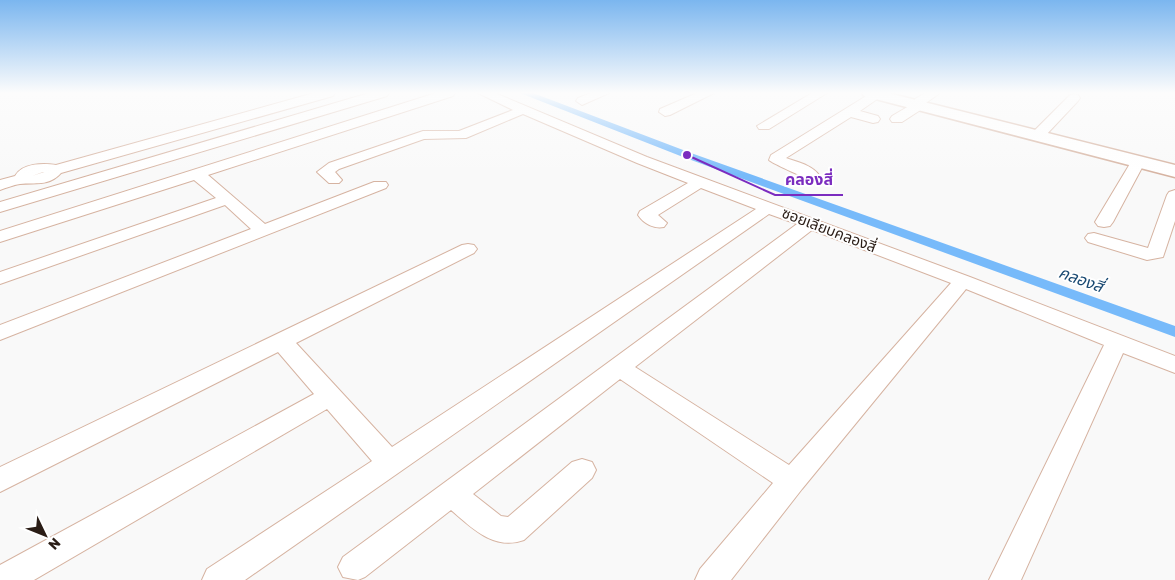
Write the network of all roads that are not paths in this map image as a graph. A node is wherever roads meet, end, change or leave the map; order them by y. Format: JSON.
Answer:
{"nodes":[{"id":1,"x":233,"y":120,"type":"edge"},
{"id":2,"x":292,"y":120,"type":"edge"},
{"id":3,"x":365,"y":120,"type":"edge"},
{"id":4,"x":499,"y":120,"type":"edge"},
{"id":5,"x":548,"y":120,"type":"edge"},
{"id":6,"x":774,"y":120,"type":"edge"},
{"id":7,"x":837,"y":120,"type":"edge"},
{"id":8,"x":979,"y":120,"type":"edge"},
{"id":9,"x":986,"y":120,"type":"edge"},
{"id":10,"x":1053,"y":120,"type":"edge"},
{"id":11,"x":764,"y":126,"type":"dead end"},
{"id":12,"x":1040,"y":133,"type":"junction"},
{"id":13,"x":1138,"y":162,"type":"junction"},
{"id":14,"x":1175,"y":167,"type":"edge"},
{"id":15,"x":1175,"y":171,"type":"edge"},
{"id":16,"x":197,"y":174,"type":"junction"},
{"id":17,"x":811,"y":175,"type":"dead end"},
{"id":18,"x":334,"y":180,"type":"dead end"},
{"id":19,"x":700,"y":182,"type":"junction"},
{"id":20,"x":0,"y":185,"type":"edge"},
{"id":21,"x":380,"y":185,"type":"dead end"},
{"id":22,"x":1175,"y":195,"type":"edge"},
{"id":23,"x":228,"y":199,"type":"junction"},
{"id":24,"x":0,"y":207,"type":"edge"},
{"id":25,"x":762,"y":212,"type":"dead end"},
{"id":26,"x":1104,"y":222,"type":"dead end"},
{"id":27,"x":658,"y":223,"type":"dead end"},
{"id":28,"x":810,"y":223,"type":"junction"},
{"id":29,"x":263,"y":231,"type":"junction"},
{"id":30,"x":0,"y":237,"type":"edge"},
{"id":31,"x":1094,"y":238,"type":"dead end"},
{"id":32,"x":468,"y":250,"type":"dead end"},
{"id":33,"x":0,"y":278,"type":"edge"},
{"id":34,"x":963,"y":281,"type":"junction"},
{"id":35,"x":0,"y":333,"type":"edge"},
{"id":36,"x":282,"y":342,"type":"junction"},
{"id":37,"x":1116,"y":343,"type":"junction"},
{"id":38,"x":1175,"y":365,"type":"edge"},
{"id":39,"x":618,"y":367,"type":"junction"},
{"id":40,"x":330,"y":396,"type":"junction"},
{"id":41,"x":391,"y":464,"type":"junction"},
{"id":42,"x":582,"y":470,"type":"dead end"},
{"id":43,"x":0,"y":480,"type":"edge"},
{"id":44,"x":792,"y":481,"type":"junction"},
{"id":45,"x":451,"y":493,"type":"junction"},
{"id":46,"x":354,"y":567,"type":"dead end"},
{"id":47,"x":4,"y":580,"type":"edge"},
{"id":48,"x":218,"y":580,"type":"edge"},
{"id":49,"x":711,"y":580,"type":"edge"},
{"id":50,"x":1006,"y":580,"type":"edge"}],
"edges":[{"from":1,"to":20,"type":"street"},
{"from":2,"to":24,"type":"street"},
{"from":3,"to":16,"type":"street"},
{"from":4,"to":18,"type":"street"},
{"from":5,"to":19,"type":"street","name":"ซอยเลียบคลองสี่"},
{"from":6,"to":11,"type":"street"},
{"from":7,"to":17,"type":"street"},
{"from":8,"to":13,"type":"main road"},
{"from":9,"to":12,"type":"main road"},
{"from":10,"to":12,"type":"street"},
{"from":12,"to":14,"type":"main road"},
{"from":13,"to":15,"type":"main road"},
{"from":13,"to":26,"type":"street"},
{"from":16,"to":23,"type":"street"},
{"from":16,"to":30,"type":"street"},
{"from":19,"to":27,"type":"street"},
{"from":19,"to":28,"type":"street","name":"ซอยเลียบคลองสี่"},
{"from":21,"to":29,"type":"street"},
{"from":22,"to":31,"type":"street"},
{"from":23,"to":29,"type":"street"},
{"from":23,"to":33,"type":"street"},
{"from":25,"to":41,"type":"street"},
{"from":28,"to":34,"type":"street","name":"ซอยเลียบคลองสี่"},
{"from":28,"to":39,"type":"street"},
{"from":29,"to":35,"type":"street"},
{"from":32,"to":36,"type":"street"},
{"from":34,"to":37,"type":"street","name":"ซอยเลียบคลองสี่"},
{"from":34,"to":44,"type":"street"},
{"from":36,"to":40,"type":"street"},
{"from":36,"to":43,"type":"street"},
{"from":37,"to":38,"type":"street","name":"ซอยเลียบคลองสี่"},
{"from":37,"to":50,"type":"street"},
{"from":39,"to":44,"type":"street"},
{"from":39,"to":45,"type":"street"},
{"from":40,"to":41,"type":"street"},
{"from":40,"to":47,"type":"street"},
{"from":41,"to":48,"type":"street"},
{"from":42,"to":45,"type":"street"},
{"from":44,"to":49,"type":"street"},
{"from":45,"to":46,"type":"street"}]}
